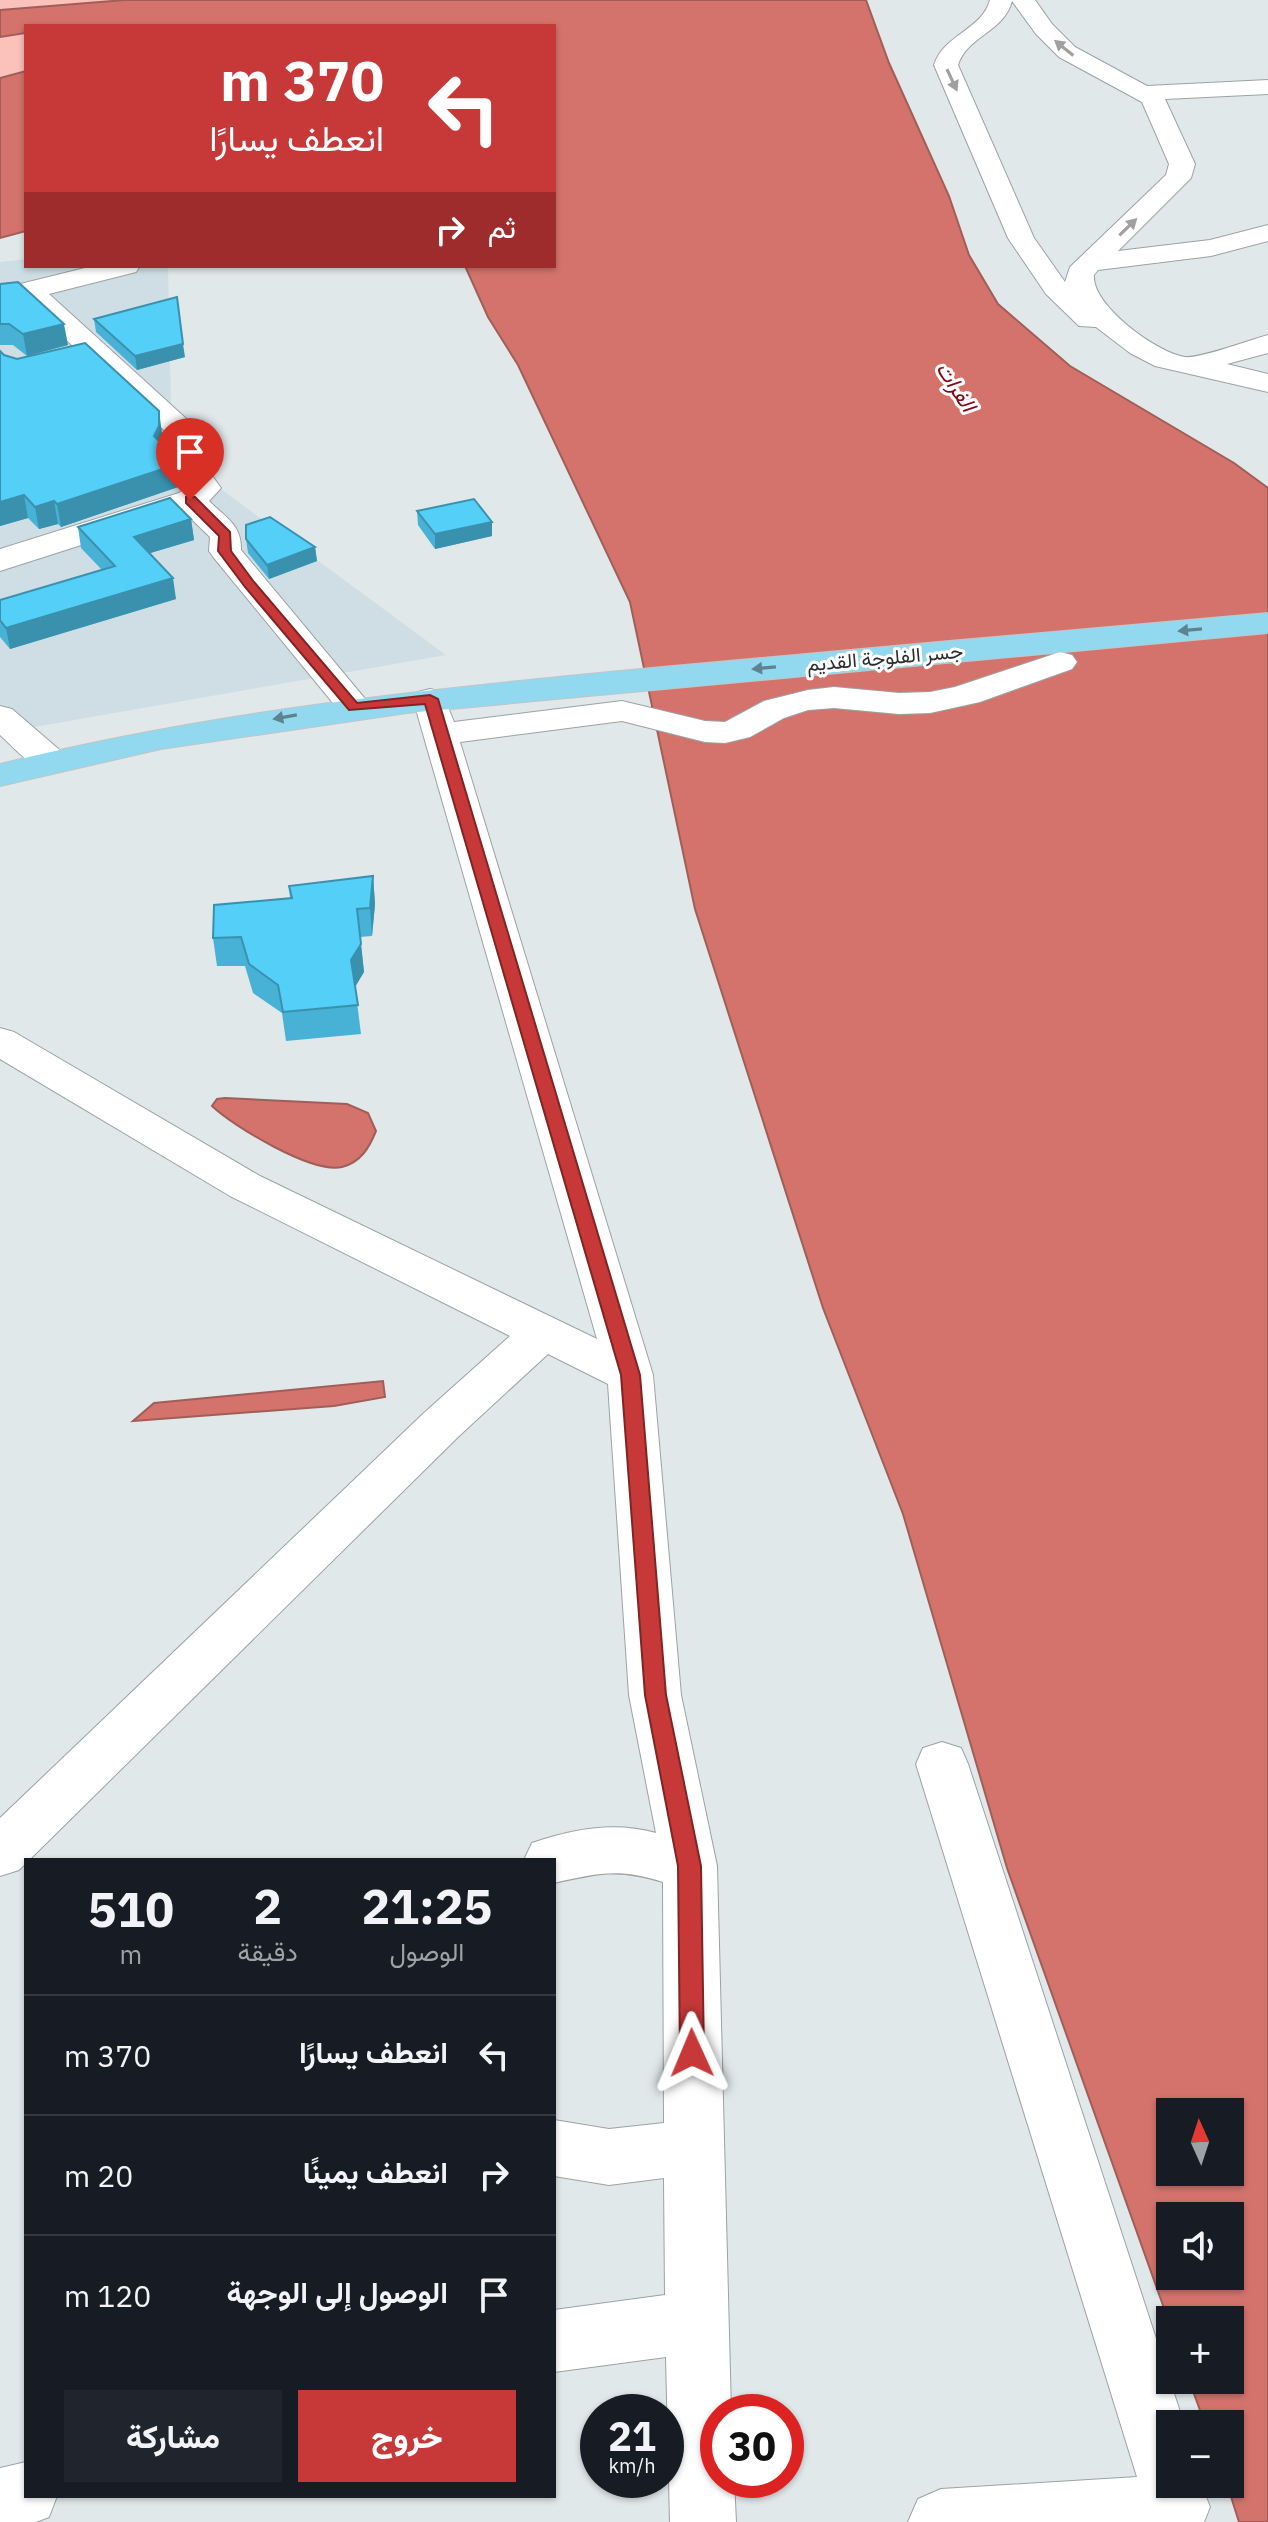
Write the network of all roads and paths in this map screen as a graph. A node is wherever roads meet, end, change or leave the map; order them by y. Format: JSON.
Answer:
{"nodes":[{"id":1,"x":1023,"y":0,"type":"edge"},
{"id":2,"x":995,"y":11,"type":"edge"},
{"id":3,"x":1039,"y":22,"type":"junction"},
{"id":4,"x":1268,"y":87,"type":"edge"},
{"id":5,"x":1144,"y":93,"type":"junction"},
{"id":6,"x":1268,"y":233,"type":"edge"},
{"id":7,"x":1088,"y":266,"type":"junction"},
{"id":8,"x":118,"y":268,"type":"edge"},
{"id":9,"x":1040,"y":268,"type":"junction"},
{"id":10,"x":13,"y":294,"type":"edge"},
{"id":11,"x":1268,"y":344,"type":"edge"},
{"id":12,"x":94,"y":351,"type":"junction"},
{"id":13,"x":64,"y":358,"type":"edge"},
{"id":14,"x":1179,"y":368,"type":"junction"},
{"id":15,"x":1268,"y":383,"type":"edge"},
{"id":16,"x":1268,"y":401,"type":"edge"},
{"id":17,"x":190,"y":500,"type":"junction"},
{"id":18,"x":0,"y":561,"type":"edge"},
{"id":19,"x":1268,"y":623,"type":"edge"},
{"id":20,"x":1060,"y":662,"type":"dead end"},
{"id":21,"x":354,"y":707,"type":"junction"},
{"id":22,"x":0,"y":716,"type":"edge"},
{"id":23,"x":435,"y":716,"type":"junction"},
{"id":24,"x":50,"y":761,"type":"junction"},
{"id":25,"x":0,"y":775,"type":"edge"},
{"id":26,"x":0,"y":1041,"type":"edge"},
{"id":27,"x":543,"y":1332,"type":"junction"},
{"id":28,"x":630,"y":1375,"type":"junction"},
{"id":29,"x":942,"y":1764,"type":"dead end"},
{"id":30,"x":0,"y":1853,"type":"edge"},
{"id":31,"x":556,"y":1859,"type":"edge"},
{"id":32,"x":690,"y":1866,"type":"junction"},
{"id":33,"x":694,"y":2147,"type":"junction"},
{"id":34,"x":556,"y":2148,"type":"edge"},
{"id":35,"x":696,"y":2322,"type":"junction"},
{"id":36,"x":556,"y":2341,"type":"edge"},
{"id":37,"x":1156,"y":2435,"type":"edge"},
{"id":38,"x":24,"y":2494,"type":"edge"},
{"id":39,"x":1176,"y":2498,"type":"edge"},
{"id":40,"x":0,"y":2500,"type":"edge"},
{"id":41,"x":703,"y":2522,"type":"edge"},
{"id":42,"x":941,"y":2522,"type":"edge"}],
"edges":[{"from":1,"to":3,"type":"street"},
{"from":2,"to":3,"type":"street"},
{"from":2,"to":9,"type":"street","one_way":true},
{"from":5,"to":3,"type":"street","one_way":true},
{"from":4,"to":5,"type":"street"},
{"from":7,"to":5,"type":"street","one_way":true},
{"from":6,"to":7,"type":"street"},
{"from":7,"to":9,"type":"street"},
{"from":7,"to":14,"type":"street"},
{"from":8,"to":10,"type":"street"},
{"from":9,"to":14,"type":"street"},
{"from":10,"to":12,"type":"street"},
{"from":11,"to":14,"type":"street"},
{"from":12,"to":13,"type":"street"},
{"from":12,"to":17,"type":"street"},
{"from":14,"to":15,"type":"street"},
{"from":14,"to":16,"type":"street"},
{"from":17,"to":18,"type":"street"},
{"from":17,"to":21,"type":"street"},
{"from":19,"to":23,"type":"main road","name":"جسر الفلوجة القديم","one_way":true},
{"from":20,"to":23,"type":"street"},
{"from":21,"to":23,"type":"main road","name":"جسر الفلوجة القديم"},
{"from":21,"to":24,"type":"main road","name":"جسر الفلوجة القديم","one_way":true},
{"from":22,"to":24,"type":"street"},
{"from":23,"to":28,"type":"street"},
{"from":24,"to":25,"type":"main road","name":"جسر الفلوجة القديم"},
{"from":26,"to":27,"type":"street"},
{"from":27,"to":28,"type":"street"},
{"from":27,"to":30,"type":"street"},
{"from":28,"to":32,"type":"street"},
{"from":29,"to":37,"type":"street"},
{"from":31,"to":32,"type":"street"},
{"from":32,"to":33,"type":"street"},
{"from":33,"to":34,"type":"street"},
{"from":33,"to":35,"type":"street"},
{"from":35,"to":36,"type":"street"},
{"from":35,"to":41,"type":"street"},
{"from":38,"to":40,"type":"street"},
{"from":39,"to":42,"type":"street"}]}
